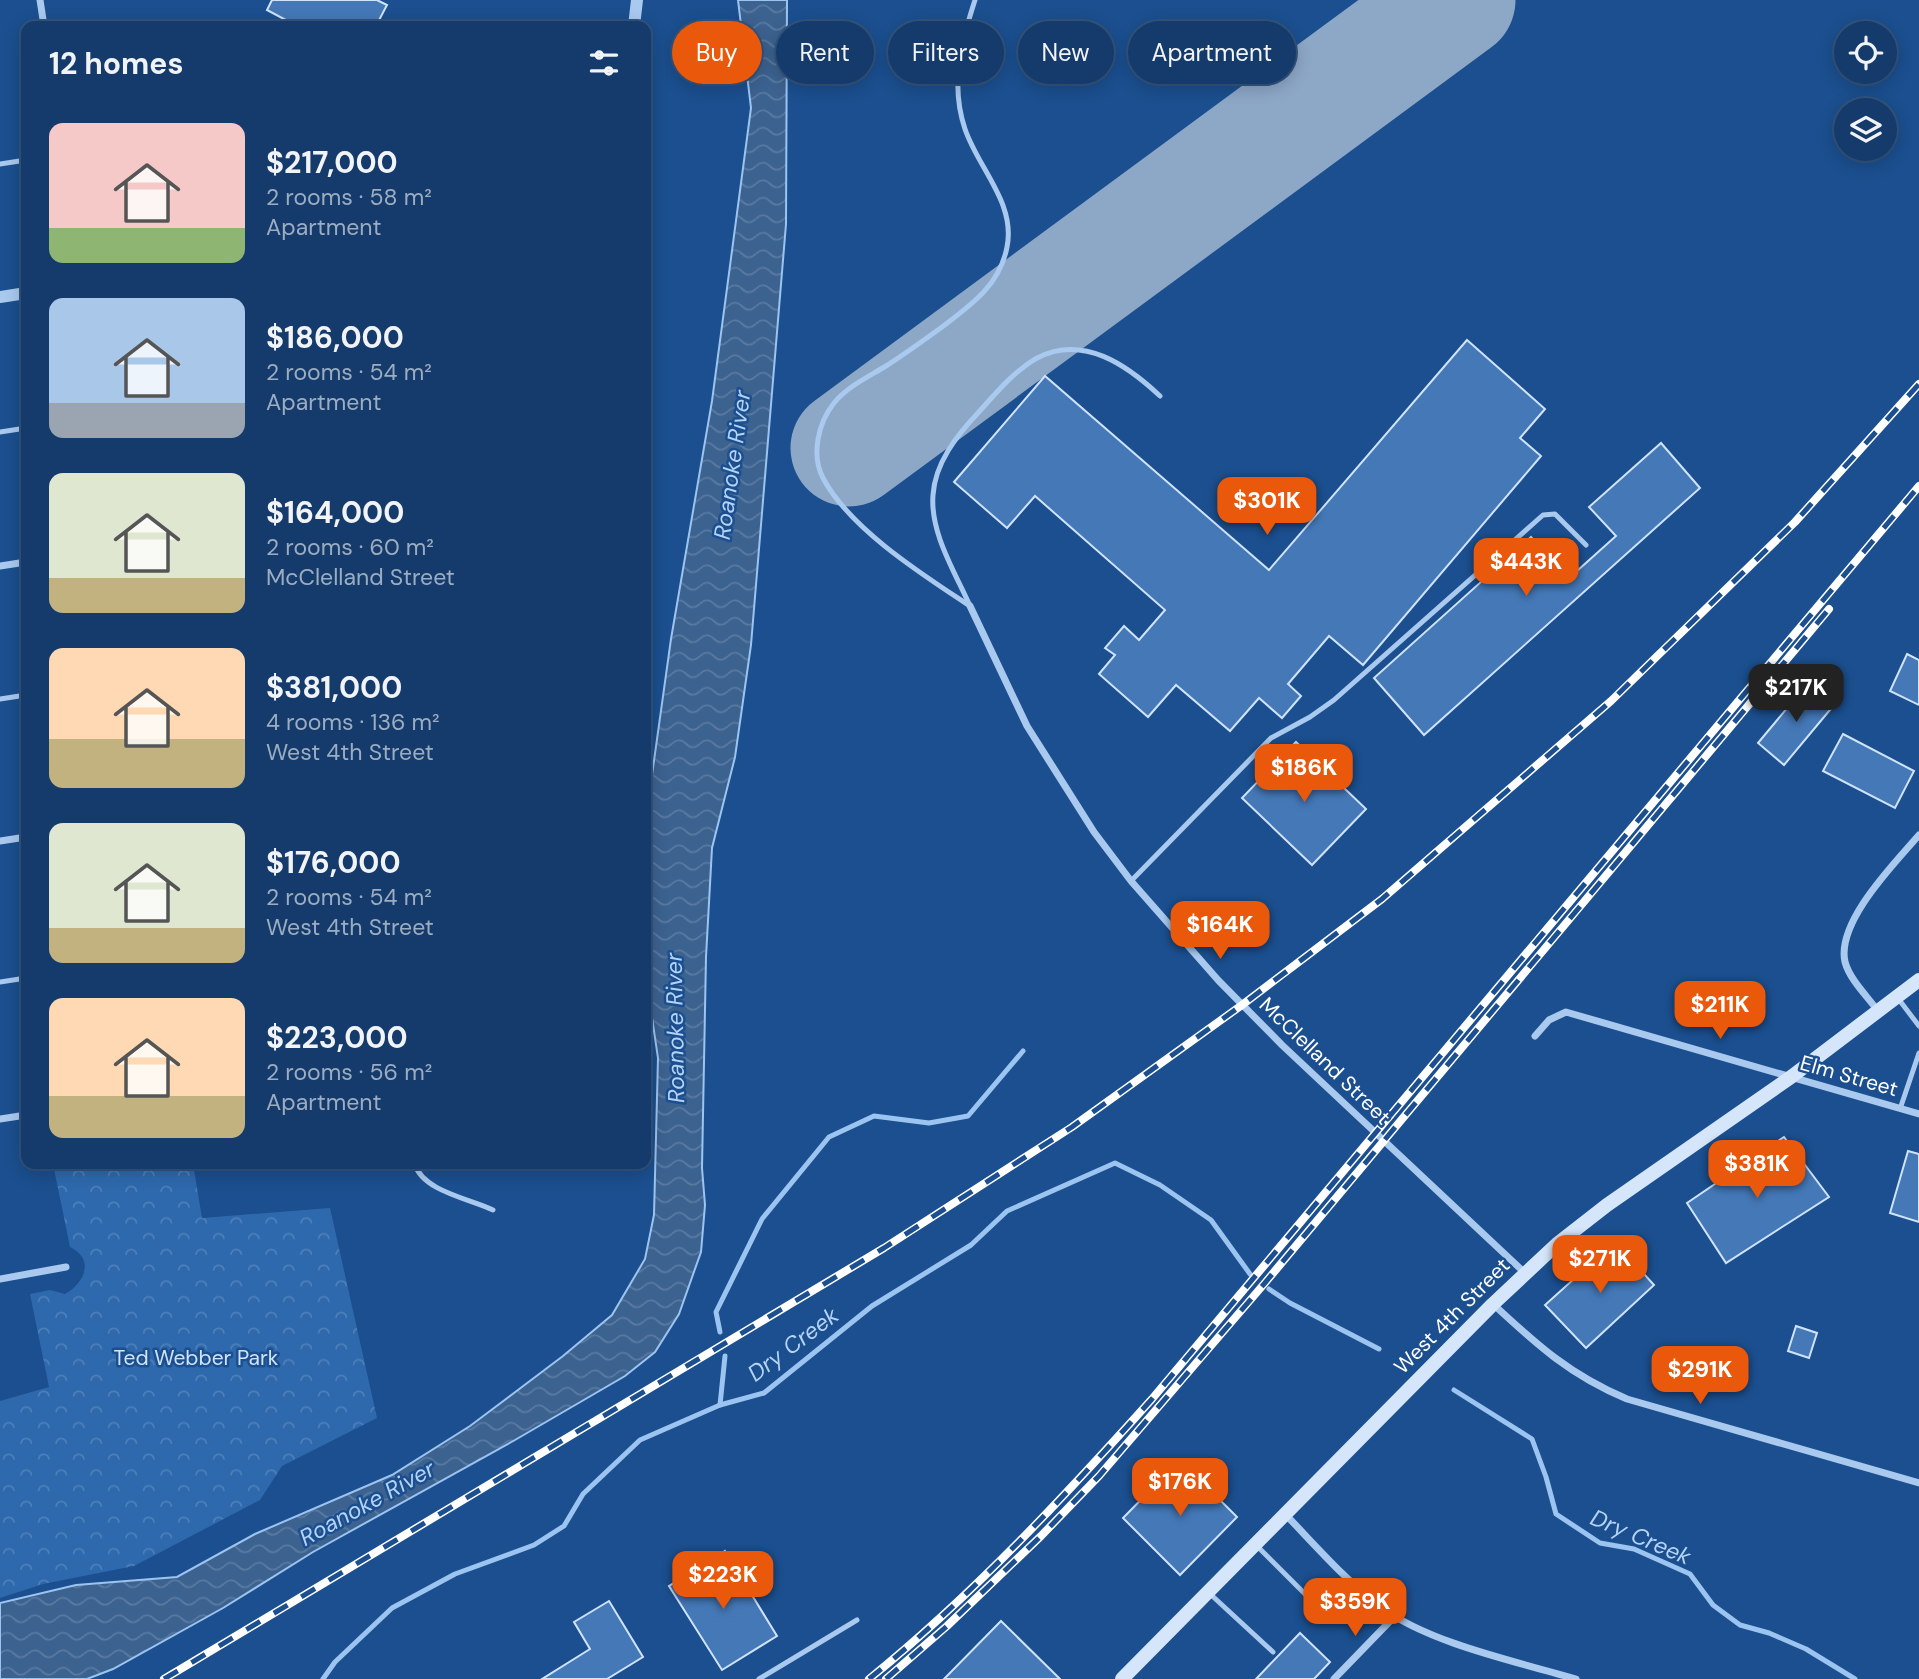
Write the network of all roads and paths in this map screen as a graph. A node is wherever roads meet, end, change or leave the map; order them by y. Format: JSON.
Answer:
{"nodes":[{"id":1,"x":40,"y":0,"type":"edge"},
{"id":2,"x":636,"y":0,"type":"edge"},
{"id":3,"x":975,"y":0,"type":"edge"},
{"id":4,"x":43,"y":21,"type":"edge"},
{"id":5,"x":634,"y":21,"type":"edge"},
{"id":6,"x":21,"y":161,"type":"edge"},
{"id":7,"x":0,"y":164,"type":"edge"},
{"id":8,"x":21,"y":294,"type":"edge"},
{"id":9,"x":0,"y":297,"type":"edge"},
{"id":10,"x":1160,"y":396,"type":"dead end"},
{"id":11,"x":21,"y":429,"type":"edge"},
{"id":12,"x":0,"y":432,"type":"edge"},
{"id":13,"x":1586,"y":545,"type":"dead end"},
{"id":14,"x":21,"y":563,"type":"edge"},
{"id":15,"x":0,"y":566,"type":"edge"},
{"id":16,"x":970,"y":606,"type":"junction"},
{"id":17,"x":21,"y":696,"type":"edge"},
{"id":18,"x":0,"y":699,"type":"edge"},
{"id":19,"x":1919,"y":835,"type":"edge"},
{"id":20,"x":21,"y":838,"type":"edge"},
{"id":21,"x":0,"y":841,"type":"edge"},
{"id":22,"x":1131,"y":881,"type":"junction"},
{"id":23,"x":21,"y":979,"type":"edge"},
{"id":24,"x":1919,"y":980,"type":"edge"},
{"id":25,"x":0,"y":982,"type":"edge"},
{"id":26,"x":1897,"y":997,"type":"junction"},
{"id":27,"x":1878,"y":1011,"type":"junction"},
{"id":28,"x":1919,"y":1026,"type":"edge"},
{"id":29,"x":1535,"y":1036,"type":"dead end"},
{"id":30,"x":1919,"y":1052,"type":"edge"},
{"id":31,"x":1791,"y":1077,"type":"junction"},
{"id":32,"x":1900,"y":1109,"type":"junction"},
{"id":33,"x":1919,"y":1114,"type":"edge"},
{"id":34,"x":21,"y":1116,"type":"edge"},
{"id":35,"x":0,"y":1119,"type":"edge"},
{"id":36,"x":418,"y":1169,"type":"edge"},
{"id":37,"x":493,"y":1210,"type":"dead end"},
{"id":38,"x":66,"y":1267,"type":"dead end"},
{"id":39,"x":1525,"y":1273,"type":"junction"},
{"id":40,"x":0,"y":1279,"type":"edge"},
{"id":41,"x":1493,"y":1304,"type":"junction"},
{"id":42,"x":1919,"y":1483,"type":"edge"},
{"id":43,"x":1285,"y":1514,"type":"junction"},
{"id":44,"x":1255,"y":1544,"type":"junction"},
{"id":45,"x":1208,"y":1592,"type":"junction"},
{"id":46,"x":1318,"y":1608,"type":"dead end"},
{"id":47,"x":1395,"y":1616,"type":"junction"},
{"id":48,"x":857,"y":1620,"type":"dead end"},
{"id":49,"x":1273,"y":1652,"type":"dead end"},
{"id":50,"x":759,"y":1679,"type":"edge"},
{"id":51,"x":1122,"y":1679,"type":"edge"},
{"id":52,"x":1334,"y":1679,"type":"edge"},
{"id":53,"x":1576,"y":1679,"type":"edge"}],
"edges":[{"from":1,"to":4,"type":"street"},
{"from":2,"to":5,"type":"street"},
{"from":3,"to":16,"type":"lane"},
{"from":6,"to":7,"type":"lane"},
{"from":8,"to":9,"type":"street"},
{"from":10,"to":16,"type":"lane"},
{"from":11,"to":12,"type":"lane"},
{"from":13,"to":22,"type":"lane"},
{"from":14,"to":15,"type":"street"},
{"from":16,"to":22,"type":"street","name":"McClelland Street"},
{"from":17,"to":18,"type":"lane"},
{"from":19,"to":27,"type":"street"},
{"from":20,"to":21,"type":"street"},
{"from":22,"to":39,"type":"street","name":"McClelland Street"},
{"from":23,"to":25,"type":"lane"},
{"from":24,"to":26,"type":"main road","name":"West 4th Street"},
{"from":26,"to":27,"type":"main road","name":"West 4th Street"},
{"from":26,"to":28,"type":"lane"},
{"from":27,"to":31,"type":"main road","name":"West 4th Street"},
{"from":29,"to":31,"type":"street","name":"Elm Street"},
{"from":30,"to":32,"type":"lane"},
{"from":31,"to":32,"type":"street","name":"Elm Street"},
{"from":31,"to":39,"type":"main road","name":"West 4th Street"},
{"from":32,"to":33,"type":"street","name":"Elm Street"},
{"from":34,"to":35,"type":"street"},
{"from":36,"to":37,"type":"lane"},
{"from":38,"to":40,"type":"street"},
{"from":39,"to":41,"type":"main road","name":"West 4th Street"},
{"from":41,"to":42,"type":"street"},
{"from":41,"to":43,"type":"main road","name":"West 4th Street"},
{"from":43,"to":44,"type":"main road","name":"West 4th Street"},
{"from":43,"to":47,"type":"street"},
{"from":44,"to":45,"type":"main road","name":"West 4th Street"},
{"from":44,"to":46,"type":"lane"},
{"from":45,"to":49,"type":"lane"},
{"from":45,"to":51,"type":"main road","name":"West 4th Street"},
{"from":47,"to":52,"type":"street"},
{"from":47,"to":53,"type":"street"},
{"from":48,"to":50,"type":"lane"}]}
